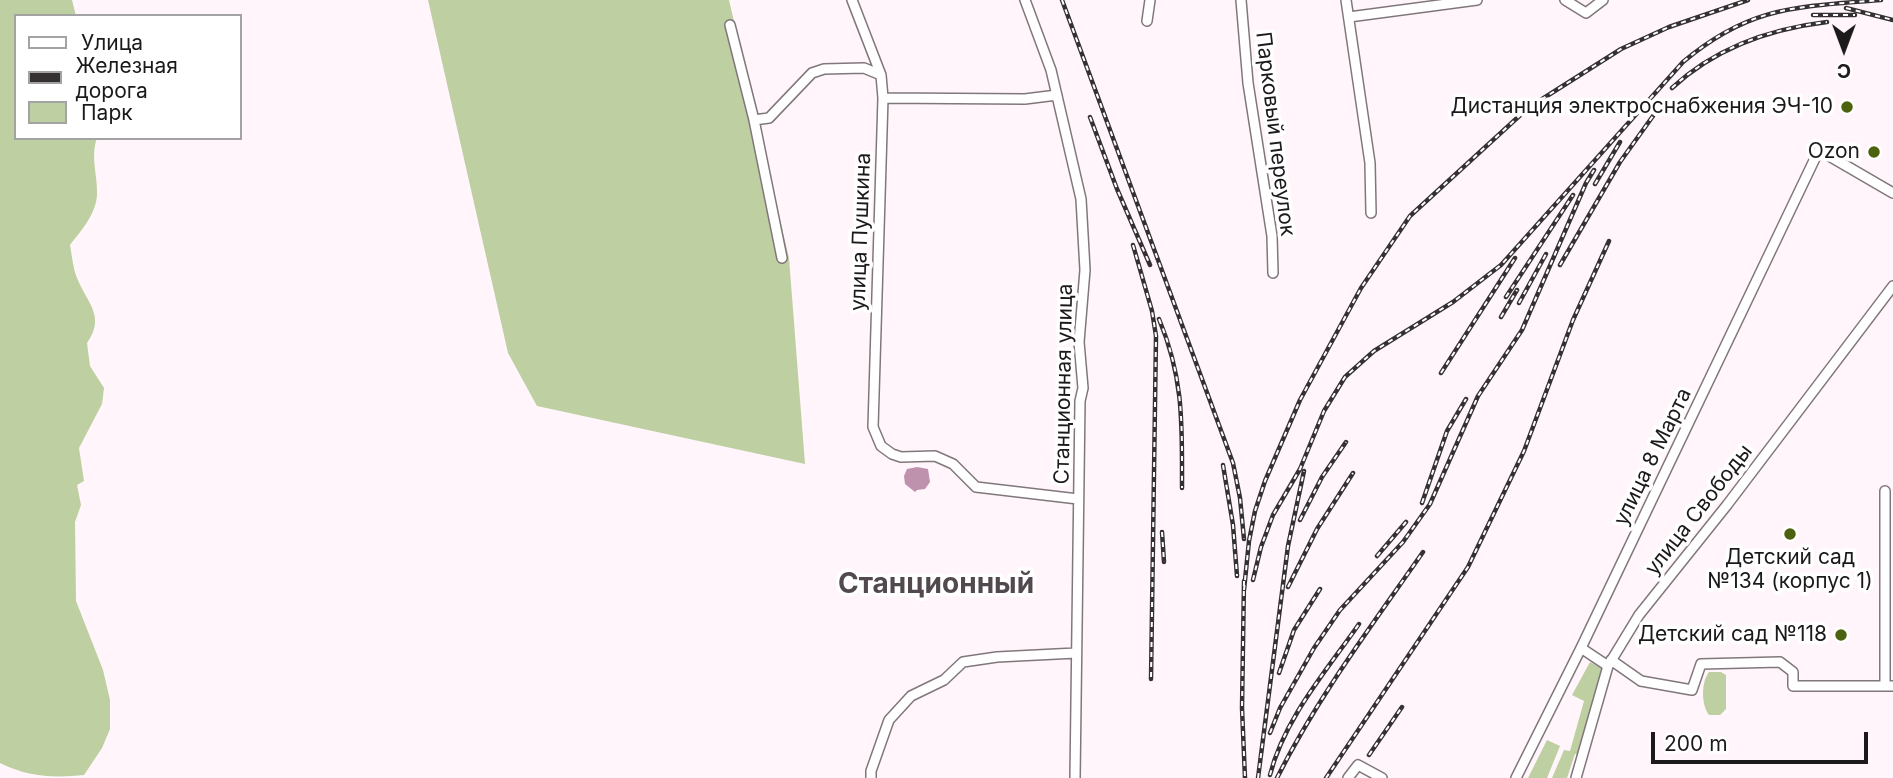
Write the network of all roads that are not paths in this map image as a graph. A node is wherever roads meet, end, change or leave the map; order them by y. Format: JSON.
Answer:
{"nodes":[{"id":1,"x":852,"y":0,"type":"edge"},
{"id":2,"x":1025,"y":0,"type":"edge"},
{"id":3,"x":1150,"y":0,"type":"edge"},
{"id":4,"x":1241,"y":0,"type":"edge"},
{"id":5,"x":1346,"y":0,"type":"edge"},
{"id":6,"x":1477,"y":0,"type":"edge"},
{"id":7,"x":1565,"y":0,"type":"edge"},
{"id":8,"x":1603,"y":0,"type":"edge"},
{"id":9,"x":1349,"y":17,"type":"junction"},
{"id":10,"x":1147,"y":21,"type":"dead end"},
{"id":11,"x":730,"y":25,"type":"dead end"},
{"id":12,"x":881,"y":75,"type":"junction"},
{"id":13,"x":1057,"y":95,"type":"junction"},
{"id":14,"x":883,"y":98,"type":"junction"},
{"id":15,"x":754,"y":120,"type":"junction"},
{"id":16,"x":1893,"y":193,"type":"edge"},
{"id":17,"x":1371,"y":213,"type":"dead end"},
{"id":18,"x":782,"y":258,"type":"dead end"},
{"id":19,"x":1273,"y":273,"type":"dead end"},
{"id":20,"x":1893,"y":286,"type":"edge"},
{"id":21,"x":1885,"y":491,"type":"dead end"},
{"id":22,"x":1079,"y":499,"type":"junction"},
{"id":23,"x":1581,"y":648,"type":"junction"},
{"id":24,"x":1076,"y":653,"type":"junction"},
{"id":25,"x":1610,"y":663,"type":"junction"},
{"id":26,"x":1889,"y":686,"type":"edge"},
{"id":27,"x":871,"y":778,"type":"edge"},
{"id":28,"x":1075,"y":778,"type":"edge"},
{"id":29,"x":1348,"y":778,"type":"edge"},
{"id":30,"x":1382,"y":778,"type":"edge"},
{"id":31,"x":1516,"y":778,"type":"edge"},
{"id":32,"x":1576,"y":778,"type":"edge"}],
"edges":[{"from":1,"to":12,"type":"street","name":"улица Пушкина"},
{"from":2,"to":13,"type":"street","name":"Станционная улица"},
{"from":3,"to":10,"type":"street"},
{"from":4,"to":19,"type":"street","name":"Парковый переулок"},
{"from":5,"to":9,"type":"street"},
{"from":6,"to":9,"type":"street"},
{"from":7,"to":8,"type":"street"},
{"from":9,"to":17,"type":"street"},
{"from":11,"to":15,"type":"street"},
{"from":12,"to":14,"type":"street","name":"улица Пушкина"},
{"from":12,"to":15,"type":"street"},
{"from":13,"to":14,"type":"street"},
{"from":13,"to":22,"type":"street","name":"Станционная улица"},
{"from":14,"to":22,"type":"street","name":"улица Пушкина"},
{"from":15,"to":18,"type":"street"},
{"from":16,"to":23,"type":"street","name":"улица 8 Марта"},
{"from":20,"to":25,"type":"street","name":"улица Свободы"},
{"from":21,"to":26,"type":"street"},
{"from":22,"to":24,"type":"street","name":"Станционная улица"},
{"from":23,"to":25,"type":"street"},
{"from":23,"to":31,"type":"street","name":"улица 8 Марта"},
{"from":24,"to":27,"type":"street"},
{"from":24,"to":28,"type":"street","name":"Станционная улица"},
{"from":25,"to":26,"type":"street"},
{"from":25,"to":32,"type":"street","name":"улица Свободы"},
{"from":29,"to":30,"type":"street"}]}
